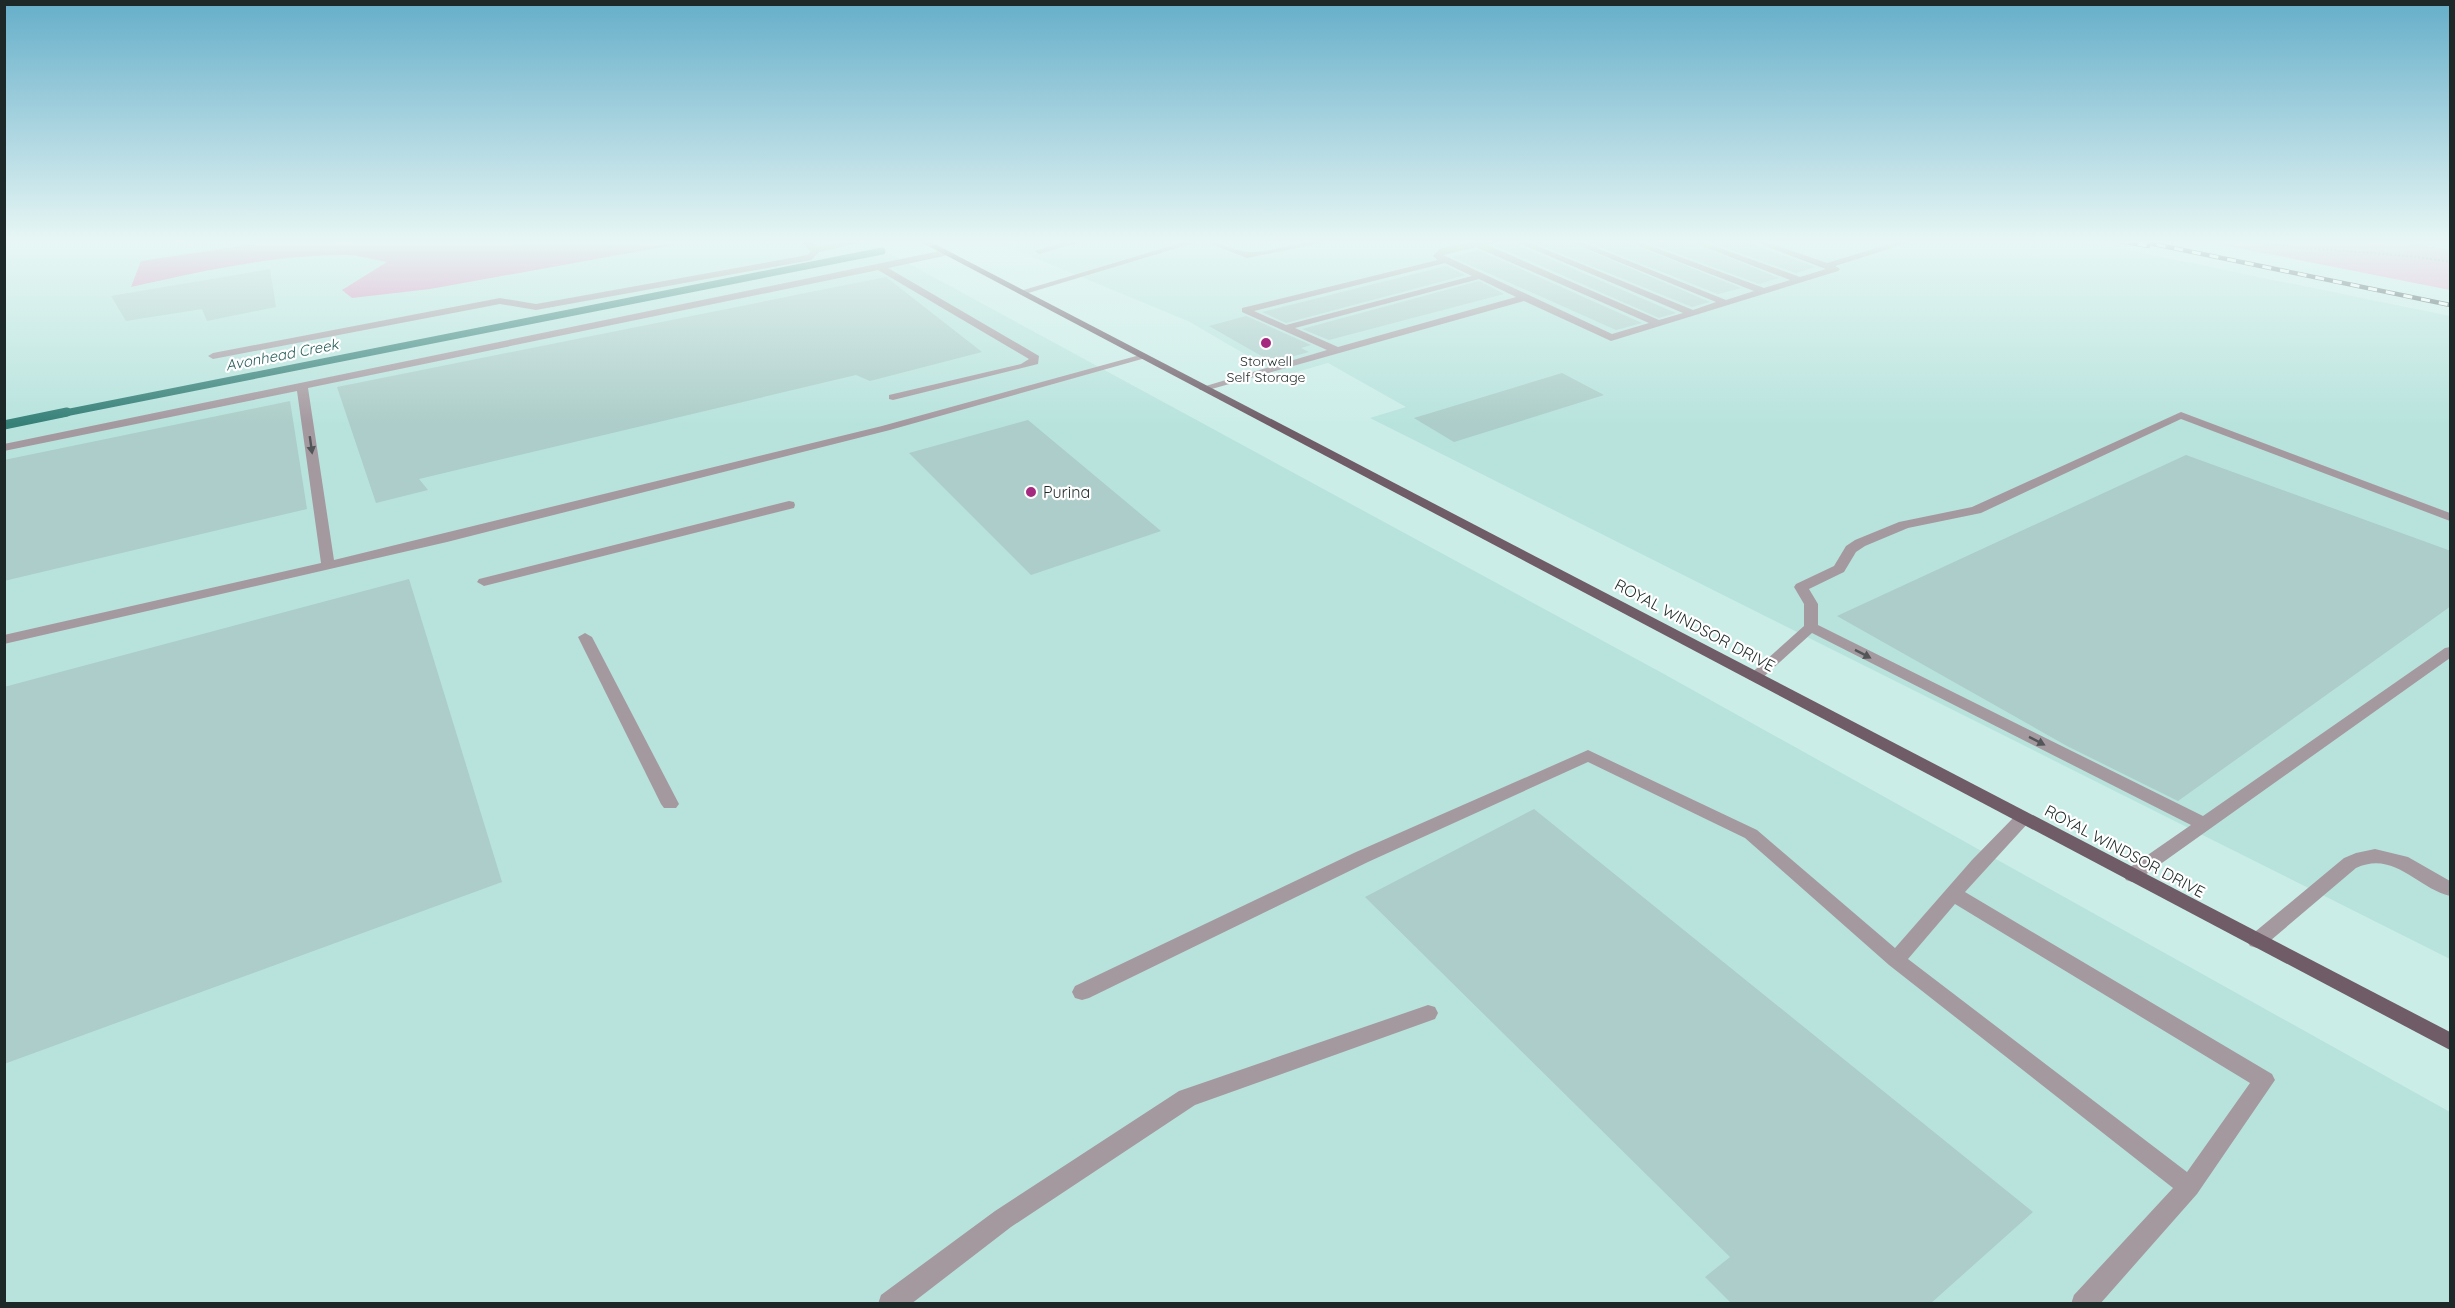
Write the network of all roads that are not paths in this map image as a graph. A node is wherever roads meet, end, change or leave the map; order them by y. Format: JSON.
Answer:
{"nodes":[{"id":1,"x":495,"y":302,"type":"edge"},
{"id":2,"x":506,"y":302,"type":"edge"},
{"id":3,"x":563,"y":302,"type":"edge"},
{"id":4,"x":713,"y":302,"type":"edge"},
{"id":5,"x":940,"y":302,"type":"edge"},
{"id":6,"x":1041,"y":302,"type":"edge"},
{"id":7,"x":1277,"y":302,"type":"edge"},
{"id":8,"x":1381,"y":302,"type":"edge"},
{"id":9,"x":1508,"y":302,"type":"edge"},
{"id":10,"x":1532,"y":302,"type":"edge"},
{"id":11,"x":1610,"y":302,"type":"edge"},
{"id":12,"x":1666,"y":302,"type":"edge"},
{"id":13,"x":1729,"y":302,"type":"edge"},
{"id":14,"x":1726,"y":303,"type":"joint"},
{"id":15,"x":1693,"y":313,"type":"junction"},
{"id":16,"x":1658,"y":323,"type":"junction"},
{"id":17,"x":1285,"y":327,"type":"junction"},
{"id":18,"x":1338,"y":351,"type":"junction"},
{"id":19,"x":213,"y":356,"type":"dead end"},
{"id":20,"x":1144,"y":357,"type":"junction"},
{"id":21,"x":302,"y":388,"type":"junction"},
{"id":22,"x":1204,"y":388,"type":"junction"},
{"id":23,"x":893,"y":397,"type":"dead end"},
{"id":24,"x":4,"y":448,"type":"edge"},
{"id":25,"x":789,"y":505,"type":"dead end"},
{"id":26,"x":2451,"y":517,"type":"edge"},
{"id":27,"x":328,"y":566,"type":"junction"},
{"id":28,"x":484,"y":582,"type":"dead end"},
{"id":29,"x":1811,"y":627,"type":"junction"},
{"id":30,"x":585,"y":637,"type":"dead end"},
{"id":31,"x":4,"y":640,"type":"edge"},
{"id":32,"x":2451,"y":651,"type":"edge"},
{"id":33,"x":1755,"y":677,"type":"junction"},
{"id":34,"x":670,"y":804,"type":"dead end"},
{"id":35,"x":2023,"y":818,"type":"junction"},
{"id":36,"x":2204,"y":824,"type":"junction"},
{"id":37,"x":2132,"y":875,"type":"junction"},
{"id":38,"x":2451,"y":888,"type":"edge"},
{"id":39,"x":1953,"y":894,"type":"junction"},
{"id":40,"x":2257,"y":941,"type":"junction"},
{"id":41,"x":1896,"y":960,"type":"junction"},
{"id":42,"x":1082,"y":992,"type":"dead end"},
{"id":43,"x":1428,"y":1013,"type":"dead end"},
{"id":44,"x":2451,"y":1042,"type":"edge"},
{"id":45,"x":2188,"y":1187,"type":"junction"},
{"id":46,"x":890,"y":1304,"type":"edge"},
{"id":47,"x":2083,"y":1304,"type":"edge"}],
"edges":[{"from":1,"to":19,"type":"lane"},
{"from":2,"to":3,"type":"lane"},
{"from":4,"to":21,"type":"lane"},
{"from":5,"to":23,"type":"lane"},
{"from":6,"to":20,"type":"main road","name":"ROYAL WINDSOR DRIVE"},
{"from":7,"to":17,"type":"lane"},
{"from":8,"to":17,"type":"lane"},
{"from":9,"to":18,"type":"lane"},
{"from":10,"to":16,"type":"lane"},
{"from":11,"to":16,"type":"lane"},
{"from":12,"to":15,"type":"lane"},
{"from":13,"to":14,"type":"lane"},
{"from":14,"to":15,"type":"lane"},
{"from":15,"to":16,"type":"lane"},
{"from":17,"to":18,"type":"lane"},
{"from":18,"to":22,"type":"lane"},
{"from":20,"to":22,"type":"main road","name":"ROYAL WINDSOR DRIVE"},
{"from":20,"to":27,"type":"lane"},
{"from":21,"to":24,"type":"lane"},
{"from":21,"to":27,"type":"lane","one_way":true},
{"from":22,"to":33,"type":"main road","name":"ROYAL WINDSOR DRIVE"},
{"from":25,"to":28,"type":"lane"},
{"from":26,"to":29,"type":"lane"},
{"from":27,"to":31,"type":"lane"},
{"from":29,"to":33,"type":"lane"},
{"from":29,"to":36,"type":"lane","one_way":true},
{"from":30,"to":34,"type":"lane"},
{"from":32,"to":36,"type":"lane"},
{"from":33,"to":35,"type":"main road","name":"ROYAL WINDSOR DRIVE"},
{"from":35,"to":37,"type":"main road","name":"ROYAL WINDSOR DRIVE"},
{"from":35,"to":39,"type":"lane"},
{"from":36,"to":37,"type":"lane"},
{"from":37,"to":40,"type":"main road","name":"ROYAL WINDSOR DRIVE"},
{"from":38,"to":40,"type":"lane"},
{"from":39,"to":41,"type":"lane"},
{"from":39,"to":45,"type":"lane"},
{"from":40,"to":44,"type":"main road","name":"ROYAL WINDSOR DRIVE"},
{"from":41,"to":42,"type":"lane"},
{"from":41,"to":45,"type":"lane"},
{"from":43,"to":46,"type":"lane"},
{"from":45,"to":47,"type":"lane"}]}
